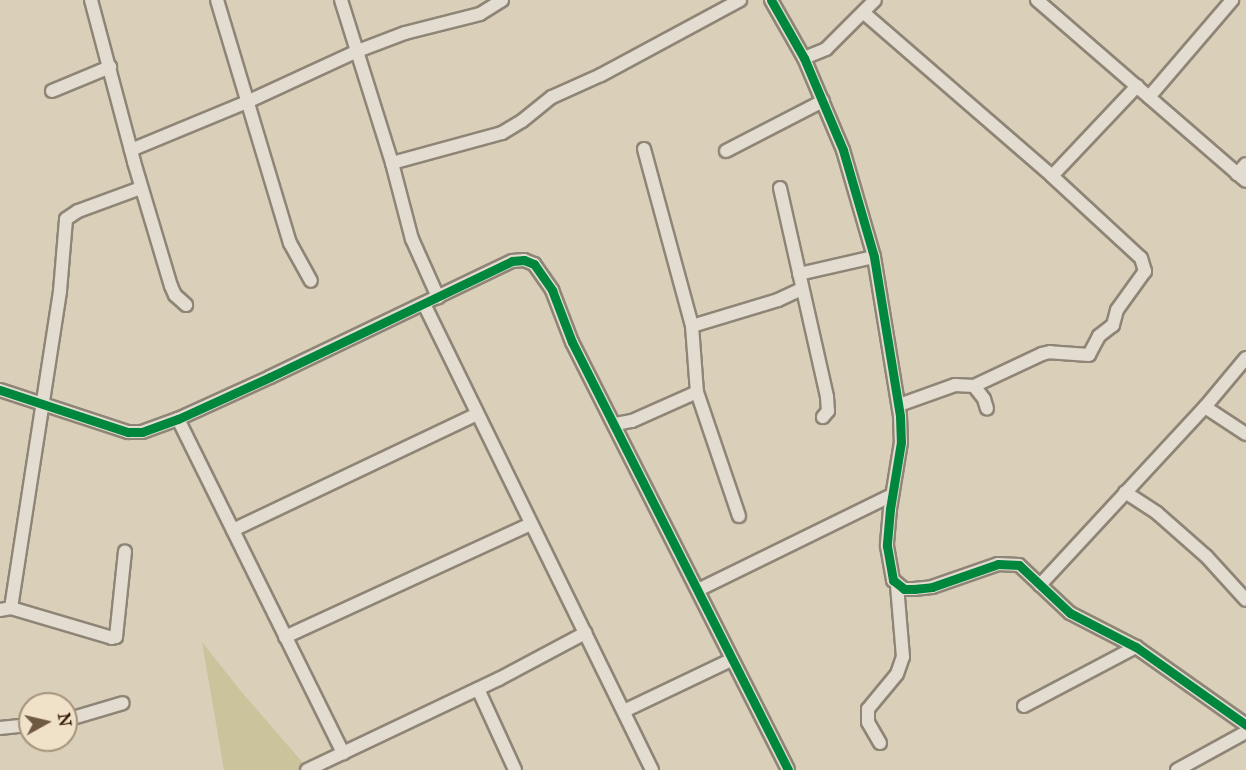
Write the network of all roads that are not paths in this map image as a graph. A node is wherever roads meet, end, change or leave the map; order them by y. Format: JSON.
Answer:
{"nodes":[{"id":1,"x":91,"y":0,"type":"edge"},
{"id":2,"x":217,"y":0,"type":"edge"},
{"id":3,"x":341,"y":0,"type":"edge"},
{"id":4,"x":502,"y":0,"type":"edge"},
{"id":5,"x":740,"y":0,"type":"edge"},
{"id":6,"x":771,"y":0,"type":"edge"},
{"id":7,"x":875,"y":0,"type":"edge"},
{"id":8,"x":1037,"y":0,"type":"edge"},
{"id":9,"x":1229,"y":1,"type":"edge"},
{"id":10,"x":864,"y":13,"type":"junction"},
{"id":11,"x":355,"y":52,"type":"junction"},
{"id":12,"x":804,"y":58,"type":"junction"},
{"id":13,"x":110,"y":67,"type":"junction"},
{"id":14,"x":1137,"y":86,"type":"junction"},
{"id":15,"x":52,"y":91,"type":"dead end"},
{"id":16,"x":1149,"y":97,"type":"junction"},
{"id":17,"x":824,"y":101,"type":"junction"},
{"id":18,"x":246,"y":102,"type":"junction"},
{"id":19,"x":644,"y":148,"type":"dead end"},
{"id":20,"x":131,"y":150,"type":"junction"},
{"id":21,"x":726,"y":151,"type":"dead end"},
{"id":22,"x":392,"y":163,"type":"junction"},
{"id":23,"x":1246,"y":164,"type":"edge"},
{"id":24,"x":1052,"y":176,"type":"junction"},
{"id":25,"x":1242,"y":177,"type":"edge"},
{"id":26,"x":141,"y":188,"type":"junction"},
{"id":27,"x":780,"y":188,"type":"dead end"},
{"id":28,"x":874,"y":257,"type":"junction"},
{"id":29,"x":799,"y":274,"type":"junction"},
{"id":30,"x":311,"y":281,"type":"dead end"},
{"id":31,"x":802,"y":289,"type":"junction"},
{"id":32,"x":438,"y":297,"type":"junction"},
{"id":33,"x":424,"y":304,"type":"junction"},
{"id":34,"x":186,"y":305,"type":"dead end"},
{"id":35,"x":692,"y":326,"type":"junction"},
{"id":36,"x":1246,"y":358,"type":"edge"},
{"id":37,"x":974,"y":386,"type":"junction"},
{"id":38,"x":0,"y":390,"type":"edge"},
{"id":39,"x":698,"y":392,"type":"junction"},
{"id":40,"x":41,"y":405,"type":"junction"},
{"id":41,"x":899,"y":405,"type":"junction"},
{"id":42,"x":1205,"y":407,"type":"junction"},
{"id":43,"x":987,"y":409,"type":"dead end"},
{"id":44,"x":477,"y":414,"type":"junction"},
{"id":45,"x":823,"y":417,"type":"dead end"},
{"id":46,"x":178,"y":419,"type":"junction"},
{"id":47,"x":616,"y":424,"type":"junction"},
{"id":48,"x":1246,"y":434,"type":"edge"},
{"id":49,"x":1125,"y":492,"type":"junction"},
{"id":50,"x":892,"y":495,"type":"junction"},
{"id":51,"x":739,"y":516,"type":"dead end"},
{"id":52,"x":531,"y":524,"type":"junction"},
{"id":53,"x":232,"y":530,"type":"junction"},
{"id":54,"x":124,"y":551,"type":"dead end"},
{"id":55,"x":897,"y":585,"type":"junction"},
{"id":56,"x":1040,"y":585,"type":"junction"},
{"id":57,"x":698,"y":590,"type":"junction"},
{"id":58,"x":1246,"y":600,"type":"edge"},
{"id":59,"x":5,"y":609,"type":"edge"},
{"id":60,"x":585,"y":633,"type":"junction"},
{"id":61,"x":285,"y":637,"type":"junction"},
{"id":62,"x":1136,"y":647,"type":"junction"},
{"id":63,"x":731,"y":660,"type":"junction"},
{"id":64,"x":478,"y":689,"type":"junction"},
{"id":65,"x":123,"y":703,"type":"dead end"},
{"id":66,"x":1024,"y":706,"type":"dead end"},
{"id":67,"x":624,"y":711,"type":"junction"},
{"id":68,"x":78,"y":716,"type":"edge"},
{"id":69,"x":1246,"y":725,"type":"edge"},
{"id":70,"x":18,"y":726,"type":"edge"},
{"id":71,"x":0,"y":728,"type":"edge"},
{"id":72,"x":1246,"y":732,"type":"edge"},
{"id":73,"x":880,"y":743,"type":"dead end"},
{"id":74,"x":343,"y":753,"type":"junction"},
{"id":75,"x":307,"y":770,"type":"edge"},
{"id":76,"x":515,"y":770,"type":"edge"},
{"id":77,"x":652,"y":770,"type":"edge"},
{"id":78,"x":788,"y":770,"type":"edge"},
{"id":79,"x":1177,"y":770,"type":"edge"}],
"edges":[{"from":1,"to":13,"type":"street"},
{"from":2,"to":18,"type":"street"},
{"from":3,"to":11,"type":"street"},
{"from":4,"to":11,"type":"street"},
{"from":5,"to":22,"type":"street"},
{"from":6,"to":12,"type":"street"},
{"from":7,"to":10,"type":"street"},
{"from":8,"to":14,"type":"street"},
{"from":9,"to":16,"type":"street"},
{"from":10,"to":12,"type":"street"},
{"from":10,"to":24,"type":"street"},
{"from":11,"to":18,"type":"street"},
{"from":11,"to":22,"type":"street"},
{"from":12,"to":17,"type":"street"},
{"from":13,"to":15,"type":"street"},
{"from":13,"to":20,"type":"street"},
{"from":14,"to":16,"type":"street"},
{"from":14,"to":24,"type":"street"},
{"from":16,"to":25,"type":"street"},
{"from":17,"to":21,"type":"street"},
{"from":17,"to":28,"type":"street"},
{"from":18,"to":20,"type":"street"},
{"from":18,"to":30,"type":"street"},
{"from":19,"to":35,"type":"street"},
{"from":20,"to":26,"type":"street"},
{"from":22,"to":32,"type":"street"},
{"from":23,"to":25,"type":"street"},
{"from":24,"to":37,"type":"street"},
{"from":26,"to":34,"type":"street"},
{"from":26,"to":40,"type":"street"},
{"from":27,"to":29,"type":"street"},
{"from":28,"to":29,"type":"street"},
{"from":28,"to":41,"type":"street"},
{"from":29,"to":31,"type":"street"},
{"from":31,"to":35,"type":"street"},
{"from":31,"to":45,"type":"street"},
{"from":32,"to":33,"type":"street"},
{"from":32,"to":47,"type":"street"},
{"from":33,"to":44,"type":"street"},
{"from":33,"to":46,"type":"street"},
{"from":35,"to":39,"type":"street"},
{"from":36,"to":42,"type":"street"},
{"from":37,"to":41,"type":"street"},
{"from":37,"to":43,"type":"street"},
{"from":38,"to":40,"type":"street"},
{"from":39,"to":47,"type":"street"},
{"from":39,"to":51,"type":"street"},
{"from":40,"to":46,"type":"street"},
{"from":40,"to":59,"type":"street"},
{"from":41,"to":50,"type":"street"},
{"from":42,"to":48,"type":"street"},
{"from":42,"to":49,"type":"street"},
{"from":44,"to":52,"type":"street"},
{"from":44,"to":53,"type":"street"},
{"from":46,"to":53,"type":"street"},
{"from":47,"to":57,"type":"street"},
{"from":49,"to":56,"type":"street"},
{"from":49,"to":58,"type":"street"},
{"from":50,"to":55,"type":"street"},
{"from":50,"to":57,"type":"street"},
{"from":52,"to":60,"type":"street"},
{"from":52,"to":61,"type":"street"},
{"from":53,"to":61,"type":"street"},
{"from":54,"to":59,"type":"street"},
{"from":55,"to":56,"type":"street"},
{"from":55,"to":73,"type":"street"},
{"from":56,"to":62,"type":"street"},
{"from":57,"to":63,"type":"street"},
{"from":60,"to":64,"type":"street"},
{"from":60,"to":67,"type":"street"},
{"from":61,"to":74,"type":"street"},
{"from":62,"to":66,"type":"street"},
{"from":62,"to":69,"type":"street"},
{"from":63,"to":67,"type":"street"},
{"from":63,"to":78,"type":"street"},
{"from":64,"to":74,"type":"street"},
{"from":64,"to":76,"type":"street"},
{"from":65,"to":68,"type":"street"},
{"from":67,"to":77,"type":"street"},
{"from":70,"to":71,"type":"street"},
{"from":72,"to":79,"type":"street"},
{"from":74,"to":75,"type":"street"}]}
